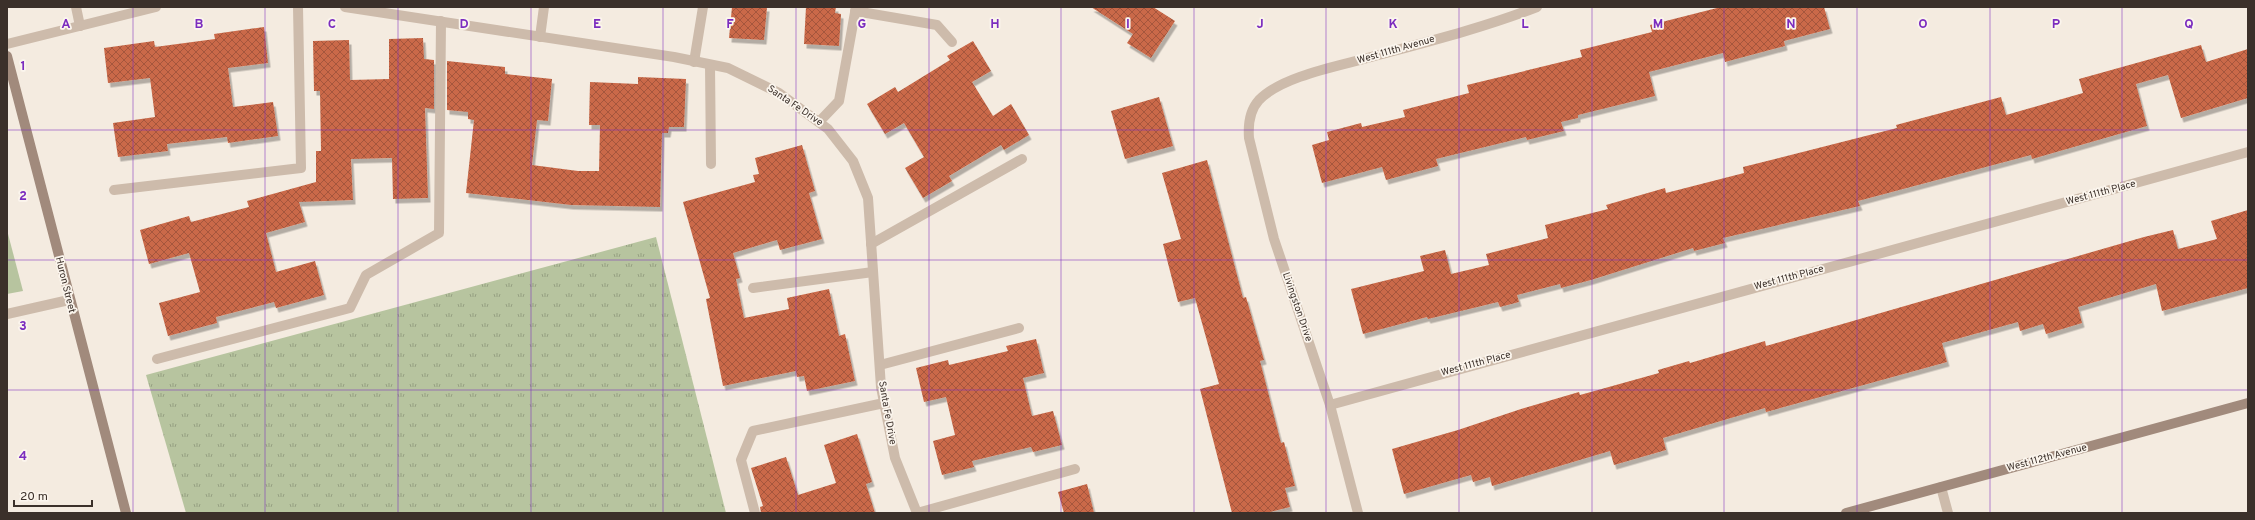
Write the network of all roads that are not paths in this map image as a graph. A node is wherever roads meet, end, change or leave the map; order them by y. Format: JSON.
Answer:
{"nodes":[{"id":1,"x":76,"y":7,"type":"edge"},
{"id":2,"x":156,"y":7,"type":"edge"},
{"id":3,"x":298,"y":7,"type":"edge"},
{"id":4,"x":345,"y":7,"type":"edge"},
{"id":5,"x":544,"y":7,"type":"edge"},
{"id":6,"x":703,"y":7,"type":"edge"},
{"id":7,"x":1537,"y":7,"type":"edge"},
{"id":8,"x":376,"y":9,"type":"edge"},
{"id":9,"x":855,"y":9,"type":"edge"},
{"id":10,"x":441,"y":22,"type":"junction"},
{"id":11,"x":80,"y":26,"type":"junction"},
{"id":12,"x":540,"y":37,"type":"junction"},
{"id":13,"x":952,"y":42,"type":"dead end"},
{"id":14,"x":7,"y":44,"type":"edge"},
{"id":15,"x":7,"y":56,"type":"edge"},
{"id":16,"x":694,"y":62,"type":"junction"},
{"id":17,"x":710,"y":65,"type":"junction"},
{"id":18,"x":1258,"y":100,"type":"joint"},
{"id":19,"x":820,"y":122,"type":"junction"},
{"id":20,"x":2248,"y":152,"type":"edge"},
{"id":21,"x":1022,"y":158,"type":"dead end"},
{"id":22,"x":711,"y":164,"type":"dead end"},
{"id":23,"x":114,"y":190,"type":"dead end"},
{"id":24,"x":871,"y":244,"type":"junction"},
{"id":25,"x":873,"y":272,"type":"junction"},
{"id":26,"x":753,"y":288,"type":"dead end"},
{"id":27,"x":69,"y":300,"type":"junction"},
{"id":28,"x":7,"y":314,"type":"edge"},
{"id":29,"x":1018,"y":328,"type":"dead end"},
{"id":30,"x":156,"y":359,"type":"dead end"},
{"id":31,"x":880,"y":365,"type":"junction"},
{"id":32,"x":884,"y":403,"type":"junction"},
{"id":33,"x":2248,"y":403,"type":"edge"},
{"id":34,"x":1330,"y":405,"type":"junction"},
{"id":35,"x":1075,"y":469,"type":"dead end"},
{"id":36,"x":1941,"y":487,"type":"junction"},
{"id":37,"x":126,"y":513,"type":"edge"},
{"id":38,"x":755,"y":513,"type":"edge"},
{"id":39,"x":917,"y":513,"type":"edge"},
{"id":40,"x":1358,"y":513,"type":"edge"},
{"id":41,"x":1846,"y":513,"type":"edge"},
{"id":42,"x":1948,"y":513,"type":"edge"}],
"edges":[{"from":1,"to":11,"type":"street"},
{"from":2,"to":11,"type":"street"},
{"from":3,"to":23,"type":"street"},
{"from":4,"to":8,"type":"street","name":"Santa Fe Drive"},
{"from":5,"to":12,"type":"street"},
{"from":6,"to":16,"type":"street"},
{"from":7,"to":18,"type":"street","name":"West 111th Avenue"},
{"from":8,"to":10,"type":"street","name":"Santa Fe Drive"},
{"from":9,"to":13,"type":"street"},
{"from":9,"to":19,"type":"street"},
{"from":10,"to":12,"type":"street","name":"Santa Fe Drive"},
{"from":10,"to":30,"type":"street"},
{"from":11,"to":14,"type":"street"},
{"from":12,"to":16,"type":"street","name":"Santa Fe Drive"},
{"from":15,"to":27,"type":"main road","name":"Huron Street"},
{"from":16,"to":17,"type":"street","name":"Santa Fe Drive"},
{"from":17,"to":19,"type":"street","name":"Santa Fe Drive"},
{"from":17,"to":22,"type":"street"},
{"from":18,"to":34,"type":"street","name":"Livingston Drive"},
{"from":19,"to":24,"type":"street","name":"Santa Fe Drive"},
{"from":20,"to":34,"type":"street","name":"West 111th Place"},
{"from":21,"to":24,"type":"street"},
{"from":24,"to":25,"type":"street","name":"Santa Fe Drive"},
{"from":25,"to":26,"type":"street"},
{"from":25,"to":31,"type":"street","name":"Santa Fe Drive"},
{"from":27,"to":28,"type":"street"},
{"from":27,"to":37,"type":"main road","name":"Huron Street"},
{"from":29,"to":31,"type":"street"},
{"from":31,"to":32,"type":"street","name":"Santa Fe Drive"},
{"from":32,"to":38,"type":"street"},
{"from":32,"to":39,"type":"street","name":"Santa Fe Drive"},
{"from":33,"to":36,"type":"main road","name":"West 112th Avenue"},
{"from":34,"to":40,"type":"street","name":"Livingston Drive"},
{"from":35,"to":39,"type":"street"},
{"from":36,"to":41,"type":"main road","name":"West 112th Avenue"},
{"from":36,"to":42,"type":"street"}]}
